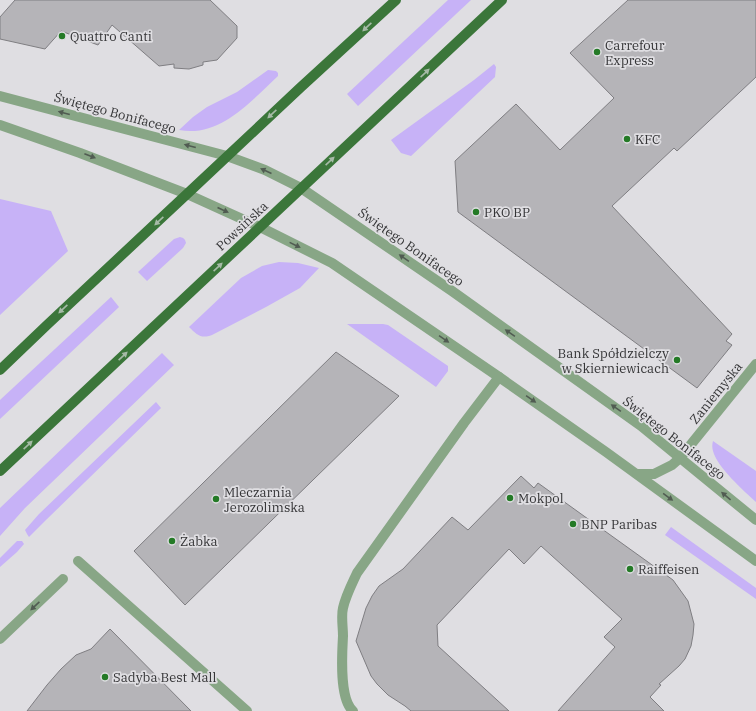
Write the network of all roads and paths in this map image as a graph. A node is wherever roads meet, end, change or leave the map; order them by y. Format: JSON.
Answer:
{"nodes":[{"id":1,"x":396,"y":0,"type":"edge"},
{"id":2,"x":502,"y":0,"type":"edge"},
{"id":3,"x":0,"y":96,"type":"edge"},
{"id":4,"x":0,"y":125,"type":"edge"},
{"id":5,"x":227,"y":156,"type":"junction"},
{"id":6,"x":301,"y":188,"type":"junction"},
{"id":7,"x":187,"y":194,"type":"junction"},
{"id":8,"x":260,"y":227,"type":"junction"},
{"id":9,"x":756,"y":364,"type":"edge"},
{"id":10,"x":0,"y":370,"type":"edge"},
{"id":11,"x":499,"y":377,"type":"junction"},
{"id":12,"x":680,"y":458,"type":"junction"},
{"id":13,"x":0,"y":472,"type":"edge"},
{"id":14,"x":637,"y":474,"type":"junction"},
{"id":15,"x":756,"y":520,"type":"edge"},
{"id":16,"x":756,"y":561,"type":"edge"},
{"id":17,"x":78,"y":562,"type":"dead end"},
{"id":18,"x":63,"y":579,"type":"dead end"},
{"id":19,"x":0,"y":639,"type":"edge"},
{"id":20,"x":247,"y":711,"type":"edge"},
{"id":21,"x":353,"y":711,"type":"edge"}],
"edges":[{"from":1,"to":5,"type":"main road","one_way":true},
{"from":6,"to":2,"type":"main road","name":"Powsińska","one_way":true},
{"from":5,"to":3,"type":"street","name":"Świętego Bonifacego","one_way":true},
{"from":4,"to":7,"type":"street","one_way":true},
{"from":6,"to":5,"type":"street","name":"Świętego Bonifacego","one_way":true},
{"from":5,"to":7,"type":"main road"},
{"from":6,"to":8,"type":"main road","name":"Powsińska"},
{"from":12,"to":6,"type":"street","name":"Świętego Bonifacego","one_way":true},
{"from":7,"to":8,"type":"street","one_way":true},
{"from":7,"to":10,"type":"main road","one_way":true},
{"from":8,"to":11,"type":"street","one_way":true},
{"from":13,"to":8,"type":"main road","name":"Powsińska","one_way":true},
{"from":9,"to":12,"type":"street","name":"Zaniemyska"},
{"from":11,"to":14,"type":"street","one_way":true},
{"from":11,"to":21,"type":"street"},
{"from":12,"to":14,"type":"street","name":"Zaniemyska"},
{"from":15,"to":12,"type":"street","name":"Świętego Bonifacego","one_way":true},
{"from":14,"to":16,"type":"street","one_way":true},
{"from":17,"to":20,"type":"street"},
{"from":18,"to":19,"type":"street","one_way":true}]}
